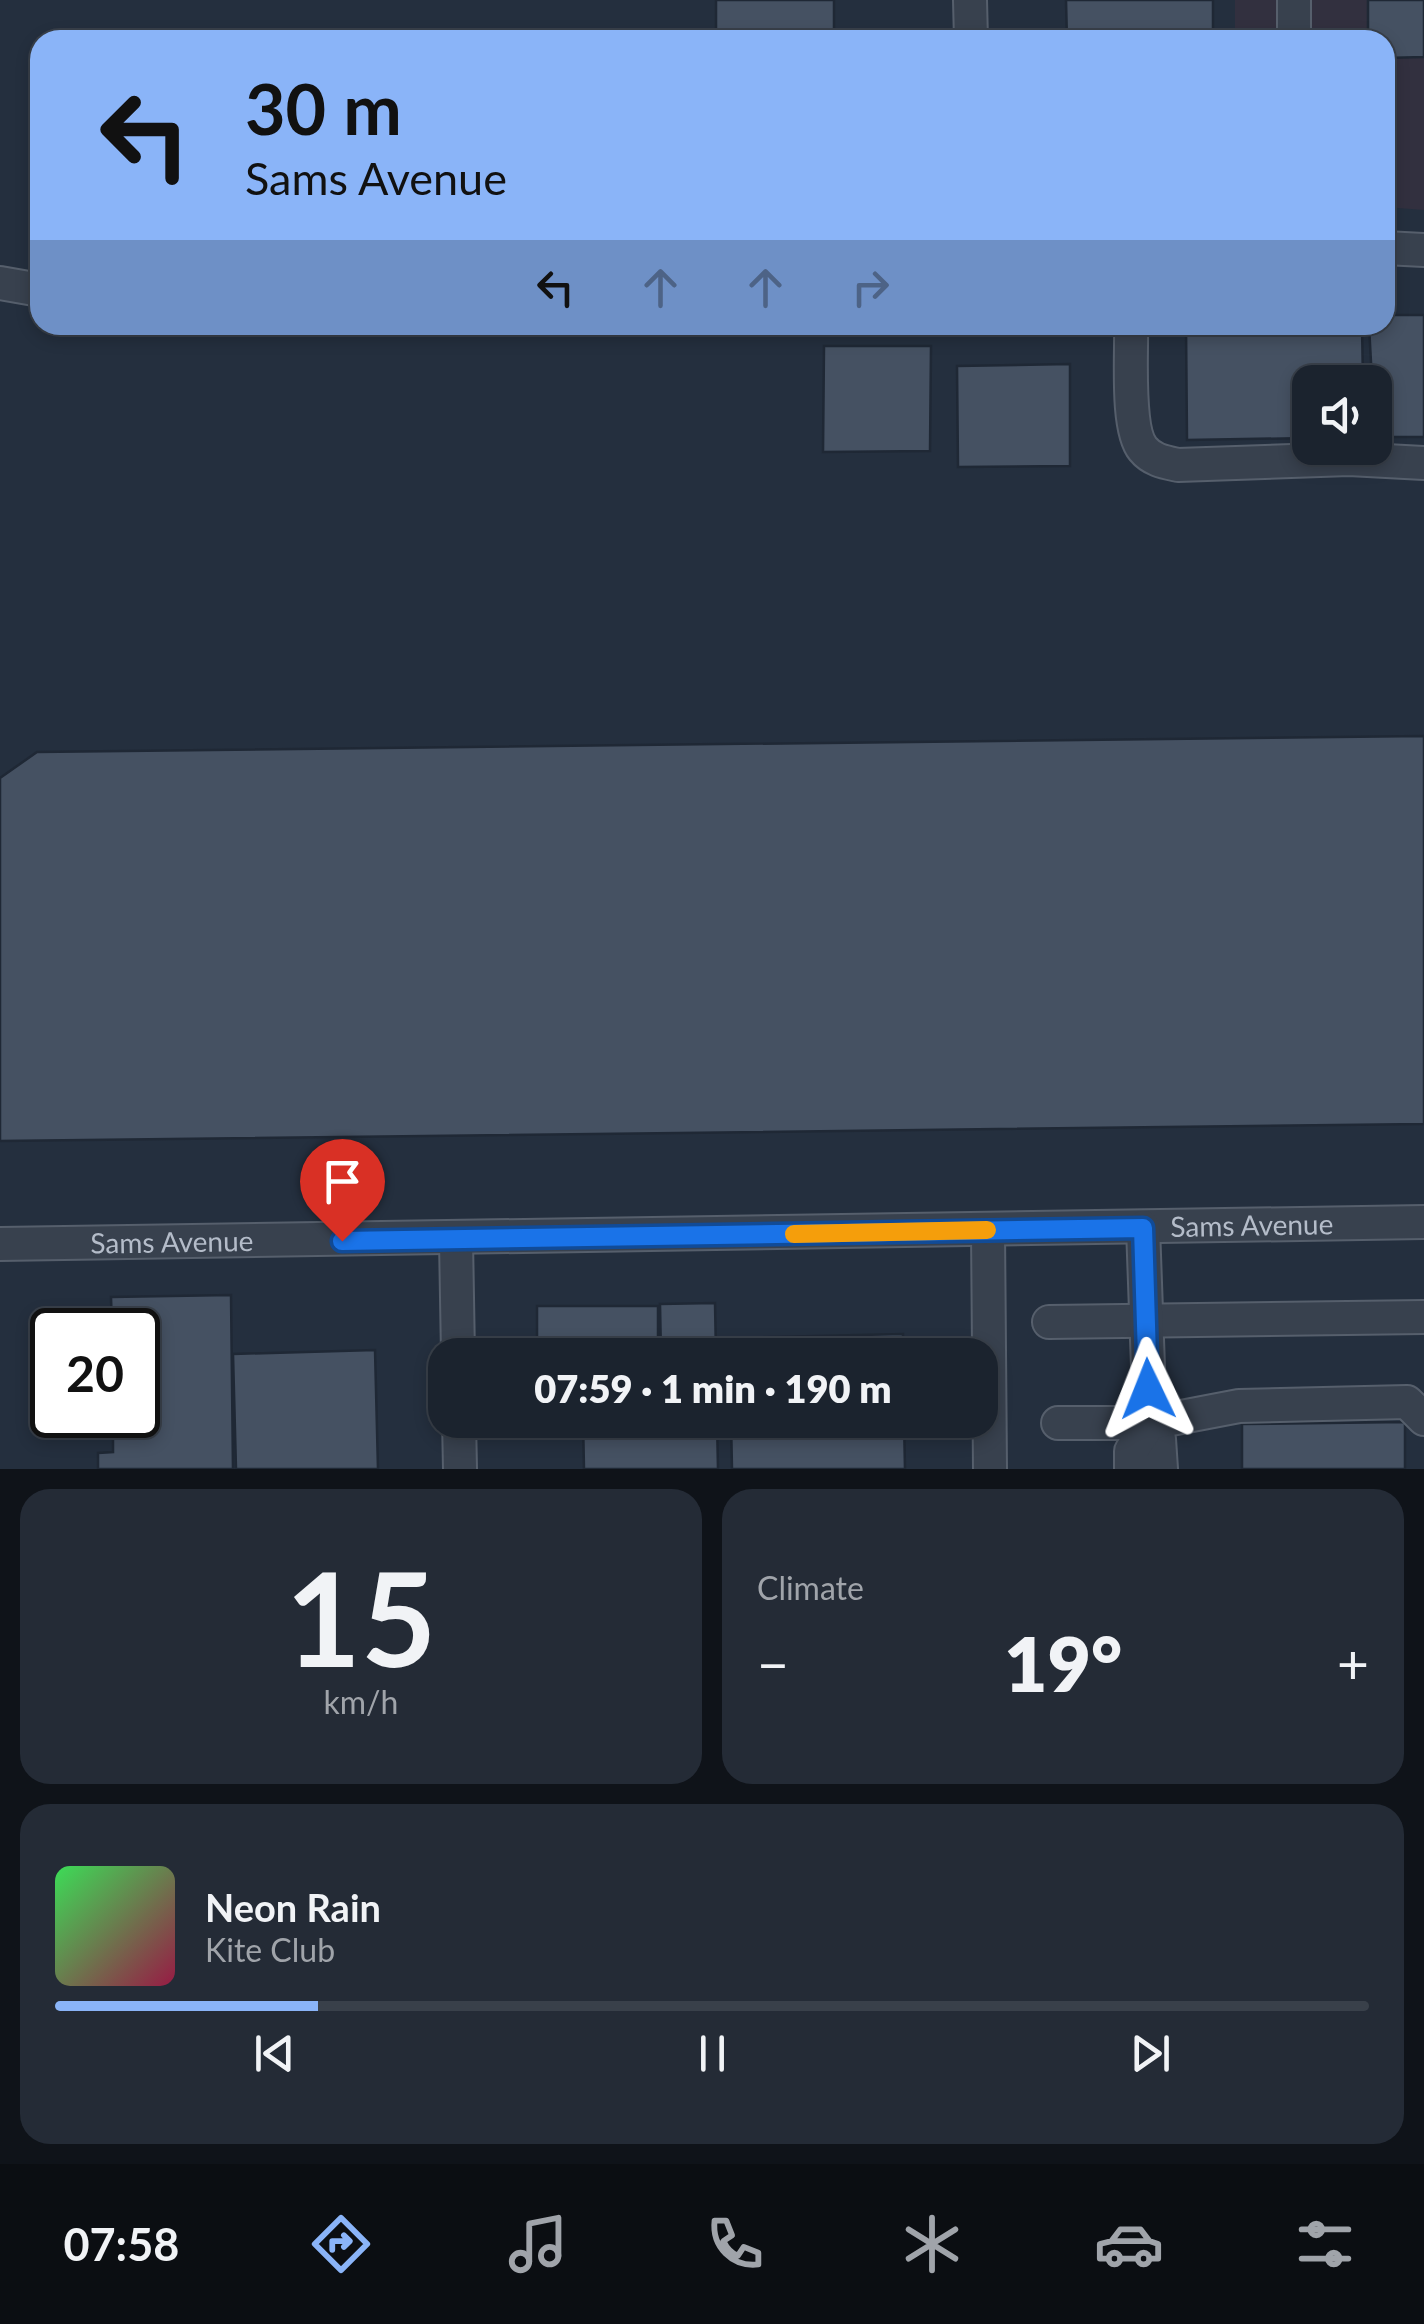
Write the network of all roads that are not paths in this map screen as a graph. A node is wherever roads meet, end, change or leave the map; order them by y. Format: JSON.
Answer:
{"nodes":[{"id":1,"x":970,"y":0,"type":"edge"},
{"id":2,"x":1294,"y":0,"type":"edge"},
{"id":3,"x":971,"y":30,"type":"edge"},
{"id":4,"x":1294,"y":30,"type":"edge"},
{"id":5,"x":1395,"y":249,"type":"edge"},
{"id":6,"x":1424,"y":250,"type":"edge"},
{"id":7,"x":0,"y":283,"type":"edge"},
{"id":8,"x":30,"y":288,"type":"edge"},
{"id":9,"x":1131,"y":335,"type":"edge"},
{"id":10,"x":1424,"y":463,"type":"edge"},
{"id":11,"x":1424,"y":1222,"type":"edge"},
{"id":12,"x":1143,"y":1228,"type":"junction"},
{"id":13,"x":988,"y":1230,"type":"junction"},
{"id":14,"x":456,"y":1240,"type":"junction"},
{"id":15,"x":0,"y":1244,"type":"edge"},
{"id":16,"x":1424,"y":1317,"type":"edge"},
{"id":17,"x":1048,"y":1322,"type":"dead end"},
{"id":18,"x":1146,"y":1322,"type":"junction"},
{"id":19,"x":458,"y":1338,"type":"edge"},
{"id":20,"x":1424,"y":1419,"type":"edge"},
{"id":21,"x":1150,"y":1422,"type":"junction"},
{"id":22,"x":1058,"y":1423,"type":"dead end"},
{"id":23,"x":460,"y":1438,"type":"edge"},
{"id":24,"x":460,"y":1469,"type":"edge"},
{"id":25,"x":990,"y":1469,"type":"edge"},
{"id":26,"x":1131,"y":1469,"type":"edge"},
{"id":27,"x":1161,"y":1469,"type":"edge"}],
"edges":[{"from":1,"to":3,"type":"street"},
{"from":2,"to":4,"type":"street"},
{"from":5,"to":6,"type":"street"},
{"from":7,"to":8,"type":"street"},
{"from":9,"to":10,"type":"street"},
{"from":11,"to":12,"type":"street","name":"Sams Avenue"},
{"from":12,"to":13,"type":"street","name":"Sams Avenue"},
{"from":12,"to":18,"type":"street"},
{"from":13,"to":14,"type":"street","name":"Sams Avenue"},
{"from":13,"to":25,"type":"street"},
{"from":14,"to":15,"type":"street","name":"Sams Avenue"},
{"from":14,"to":19,"type":"street"},
{"from":16,"to":18,"type":"street"},
{"from":17,"to":18,"type":"street"},
{"from":18,"to":21,"type":"street"},
{"from":20,"to":21,"type":"street"},
{"from":21,"to":22,"type":"street"},
{"from":21,"to":26,"type":"street"},
{"from":21,"to":27,"type":"street"},
{"from":23,"to":24,"type":"street"}]}
